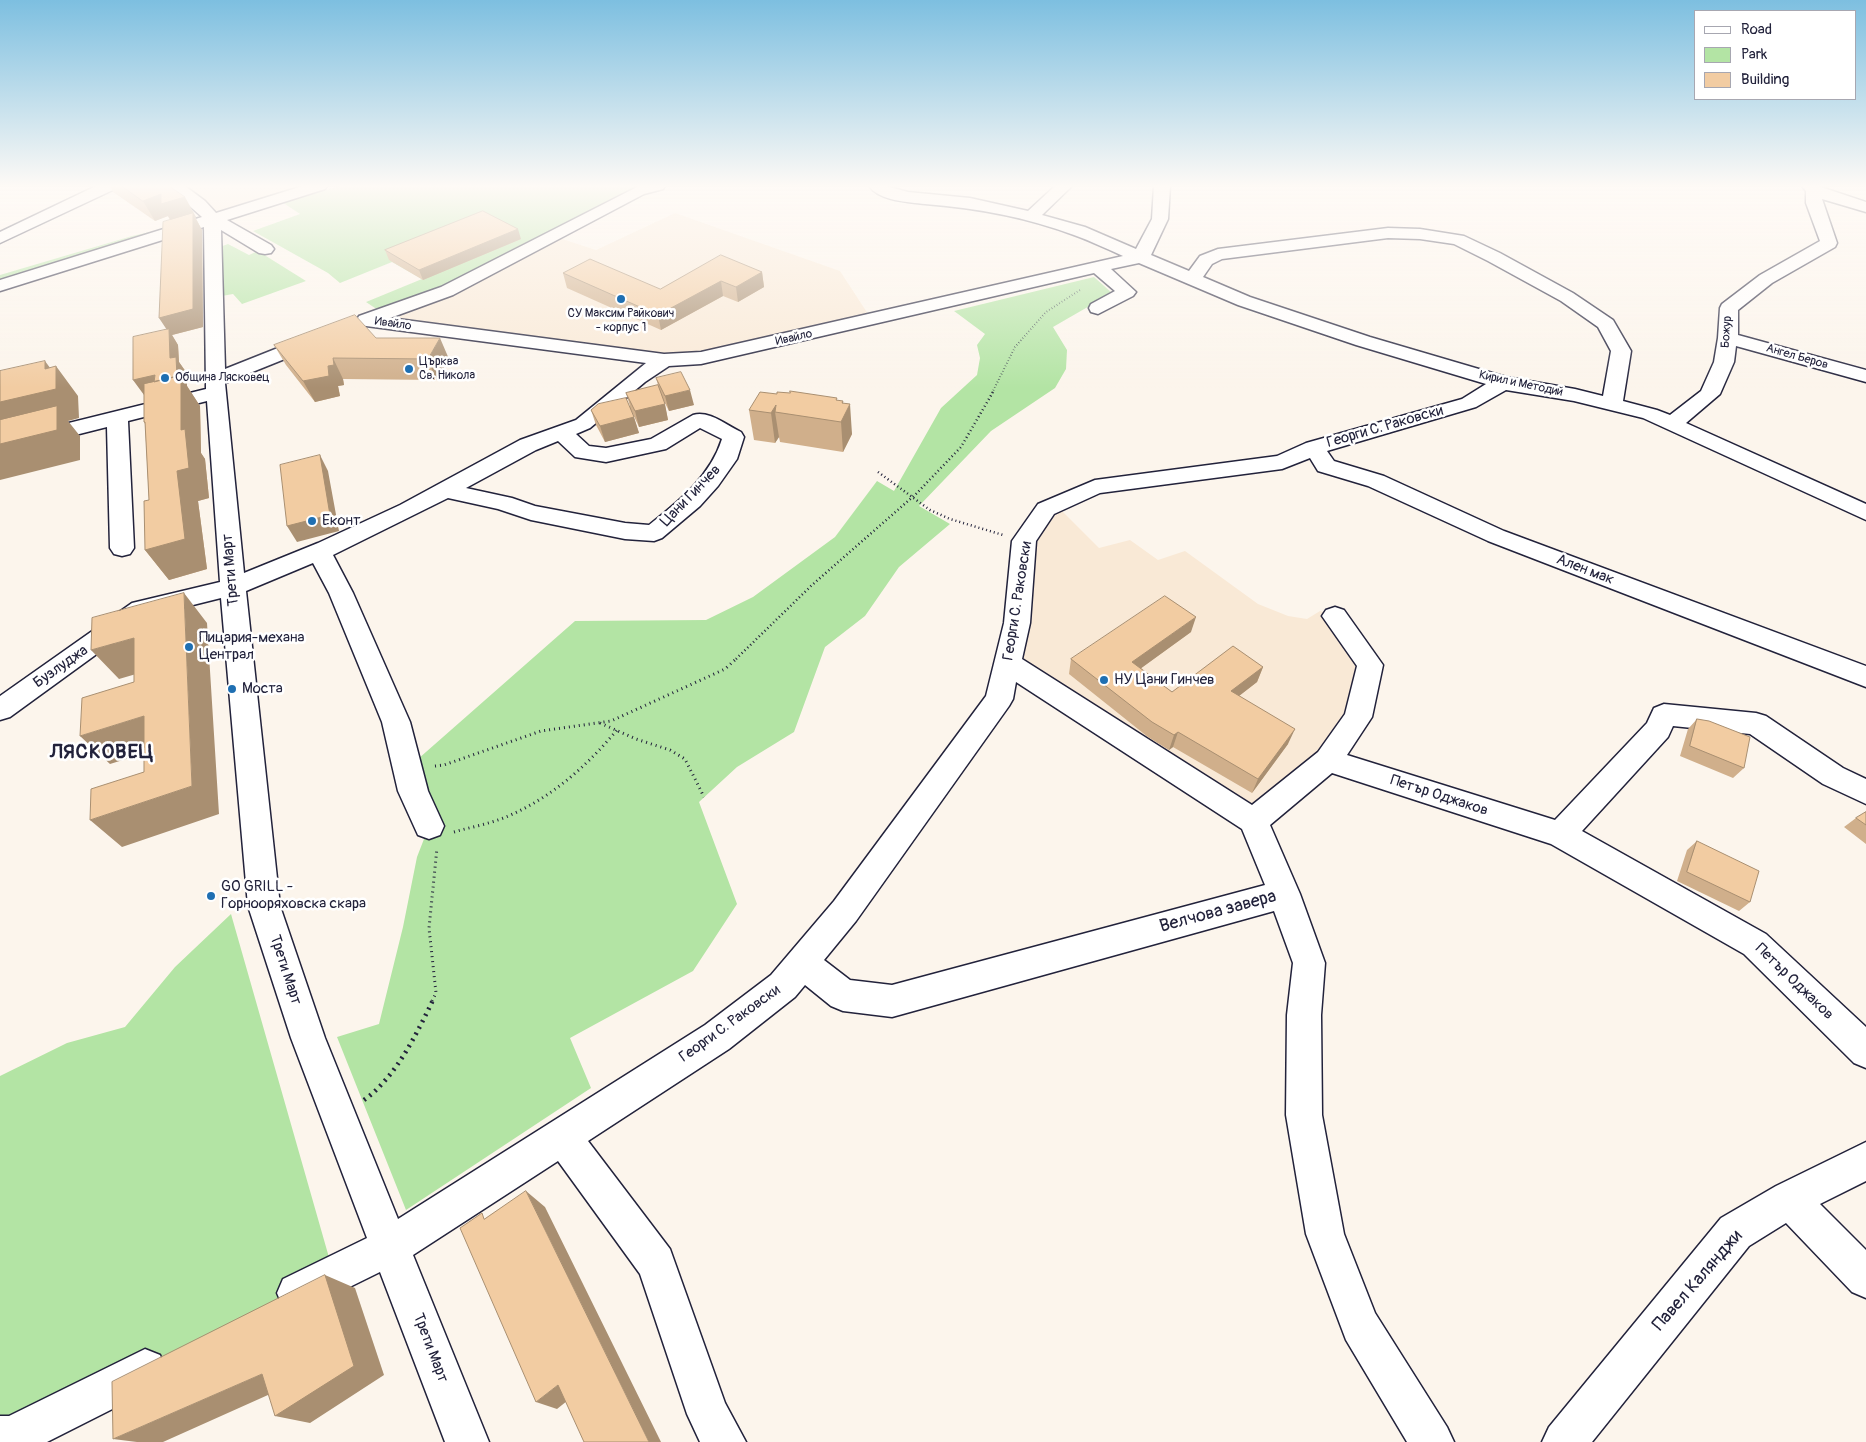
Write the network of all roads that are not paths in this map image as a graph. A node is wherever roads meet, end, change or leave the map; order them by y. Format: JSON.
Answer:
{"nodes":[{"id":1,"x":73,"y":253,"type":"edge"},
{"id":2,"x":106,"y":253,"type":"edge"},
{"id":3,"x":213,"y":253,"type":"edge"},
{"id":4,"x":519,"y":253,"type":"edge"},
{"id":5,"x":1132,"y":253,"type":"edge"},
{"id":6,"x":1143,"y":253,"type":"edge"},
{"id":7,"x":1224,"y":253,"type":"edge"},
{"id":8,"x":1486,"y":253,"type":"edge"},
{"id":9,"x":1811,"y":253,"type":"edge"},
{"id":10,"x":1141,"y":257,"type":"junction"},
{"id":11,"x":1098,"y":267,"type":"junction"},
{"id":12,"x":0,"y":275,"type":"edge"},
{"id":13,"x":1192,"y":278,"type":"junction"},
{"id":14,"x":0,"y":286,"type":"edge"},
{"id":15,"x":1098,"y":308,"type":"dead end"},
{"id":16,"x":348,"y":327,"type":"junction"},
{"id":17,"x":1728,"y":338,"type":"junction"},
{"id":18,"x":664,"y":360,"type":"junction"},
{"id":19,"x":1866,"y":376,"type":"edge"},
{"id":20,"x":1504,"y":383,"type":"junction"},
{"id":21,"x":216,"y":386,"type":"junction"},
{"id":22,"x":1612,"y":404,"type":"junction"},
{"id":23,"x":117,"y":418,"type":"junction"},
{"id":24,"x":1672,"y":424,"type":"junction"},
{"id":25,"x":561,"y":432,"type":"junction"},
{"id":26,"x":0,"y":447,"type":"edge"},
{"id":27,"x":1314,"y":448,"type":"junction"},
{"id":28,"x":445,"y":490,"type":"junction"},
{"id":29,"x":1866,"y":513,"type":"edge"},
{"id":30,"x":122,"y":548,"type":"dead end"},
{"id":31,"x":320,"y":552,"type":"junction"},
{"id":32,"x":233,"y":587,"type":"junction"},
{"id":33,"x":1335,"y":616,"type":"dead end"},
{"id":34,"x":1008,"y":663,"type":"junction"},
{"id":35,"x":1866,"y":677,"type":"edge"},
{"id":36,"x":0,"y":710,"type":"edge"},
{"id":37,"x":1328,"y":760,"type":"junction"},
{"id":38,"x":1866,"y":792,"type":"edge"},
{"id":39,"x":1252,"y":821,"type":"junction"},
{"id":40,"x":431,"y":832,"type":"road end"},
{"id":41,"x":1560,"y":834,"type":"junction"},
{"id":42,"x":1284,"y":894,"type":"junction"},
{"id":43,"x":802,"y":963,"type":"junction"},
{"id":44,"x":1866,"y":1051,"type":"edge"},
{"id":45,"x":562,"y":1136,"type":"junction"},
{"id":46,"x":1866,"y":1161,"type":"edge"},
{"id":47,"x":1789,"y":1199,"type":"junction"},
{"id":48,"x":390,"y":1247,"type":"junction"},
{"id":49,"x":1866,"y":1278,"type":"edge"},
{"id":50,"x":273,"y":1306,"type":"edge"},
{"id":51,"x":168,"y":1358,"type":"edge"},
{"id":52,"x":0,"y":1438,"type":"edge"},
{"id":53,"x":467,"y":1442,"type":"edge"},
{"id":54,"x":724,"y":1442,"type":"edge"},
{"id":55,"x":1432,"y":1442,"type":"edge"},
{"id":56,"x":1564,"y":1442,"type":"edge"}],
"edges":[{"from":1,"to":12,"type":"street"},
{"from":2,"to":14,"type":"street"},
{"from":3,"to":21,"type":"street","name":"Трети Март"},
{"from":4,"to":16,"type":"street"},
{"from":5,"to":10,"type":"street","name":"Кирил и Методий"},
{"from":6,"to":10,"type":"street"},
{"from":7,"to":13,"type":"street"},
{"from":8,"to":22,"type":"street"},
{"from":9,"to":17,"type":"street","name":"Божур"},
{"from":10,"to":11,"type":"street","name":"Ивайло"},
{"from":10,"to":13,"type":"street","name":"Кирил и Методий"},
{"from":11,"to":15,"type":"street"},
{"from":11,"to":18,"type":"street","name":"Ивайло"},
{"from":13,"to":20,"type":"street","name":"Кирил и Методий"},
{"from":16,"to":18,"type":"street","name":"Ивайло"},
{"from":16,"to":21,"type":"street"},
{"from":17,"to":19,"type":"street","name":"Ангел Беров"},
{"from":17,"to":24,"type":"street","name":"Божур"},
{"from":18,"to":25,"type":"street"},
{"from":20,"to":22,"type":"street","name":"Кирил и Методий"},
{"from":20,"to":27,"type":"street","name":"Георги С. Раковски"},
{"from":21,"to":23,"type":"street"},
{"from":21,"to":32,"type":"street","name":"Трети Март"},
{"from":22,"to":24,"type":"street","name":"Кирил и Методий"},
{"from":23,"to":26,"type":"street"},
{"from":23,"to":30,"type":"street"},
{"from":24,"to":29,"type":"street","name":"Кирил и Методий"},
{"from":25,"to":28,"type":"street"},
{"from":25,"to":28,"type":"street","name":"Цани Гинчев"},
{"from":27,"to":34,"type":"street","name":"Георги С. Раковски"},
{"from":27,"to":35,"type":"street","name":"Ален мак"},
{"from":28,"to":31,"type":"street"},
{"from":31,"to":32,"type":"street"},
{"from":31,"to":40,"type":"street"},
{"from":32,"to":36,"type":"street","name":"Бузлуджа"},
{"from":32,"to":48,"type":"street","name":"Трети Март"},
{"from":33,"to":37,"type":"street"},
{"from":34,"to":39,"type":"street"},
{"from":34,"to":43,"type":"street","name":"Георги С. Раковски"},
{"from":37,"to":39,"type":"street"},
{"from":37,"to":41,"type":"street","name":"Петър Оджаков"},
{"from":38,"to":41,"type":"street"},
{"from":39,"to":42,"type":"street"},
{"from":41,"to":44,"type":"street","name":"Петър Оджаков"},
{"from":42,"to":43,"type":"street","name":"Велчова завера"},
{"from":42,"to":55,"type":"street","name":"Велчова завера"},
{"from":43,"to":45,"type":"street","name":"Георги С. Раковски"},
{"from":45,"to":48,"type":"street","name":"Георги С. Раковски"},
{"from":45,"to":54,"type":"street"},
{"from":46,"to":47,"type":"street","name":"Павел Калянджи"},
{"from":47,"to":49,"type":"street"},
{"from":47,"to":56,"type":"street","name":"Павел Калянджи"},
{"from":48,"to":50,"type":"street","name":"Георги С. Раковски"},
{"from":48,"to":53,"type":"street","name":"Трети Март"},
{"from":51,"to":52,"type":"street"}]}
